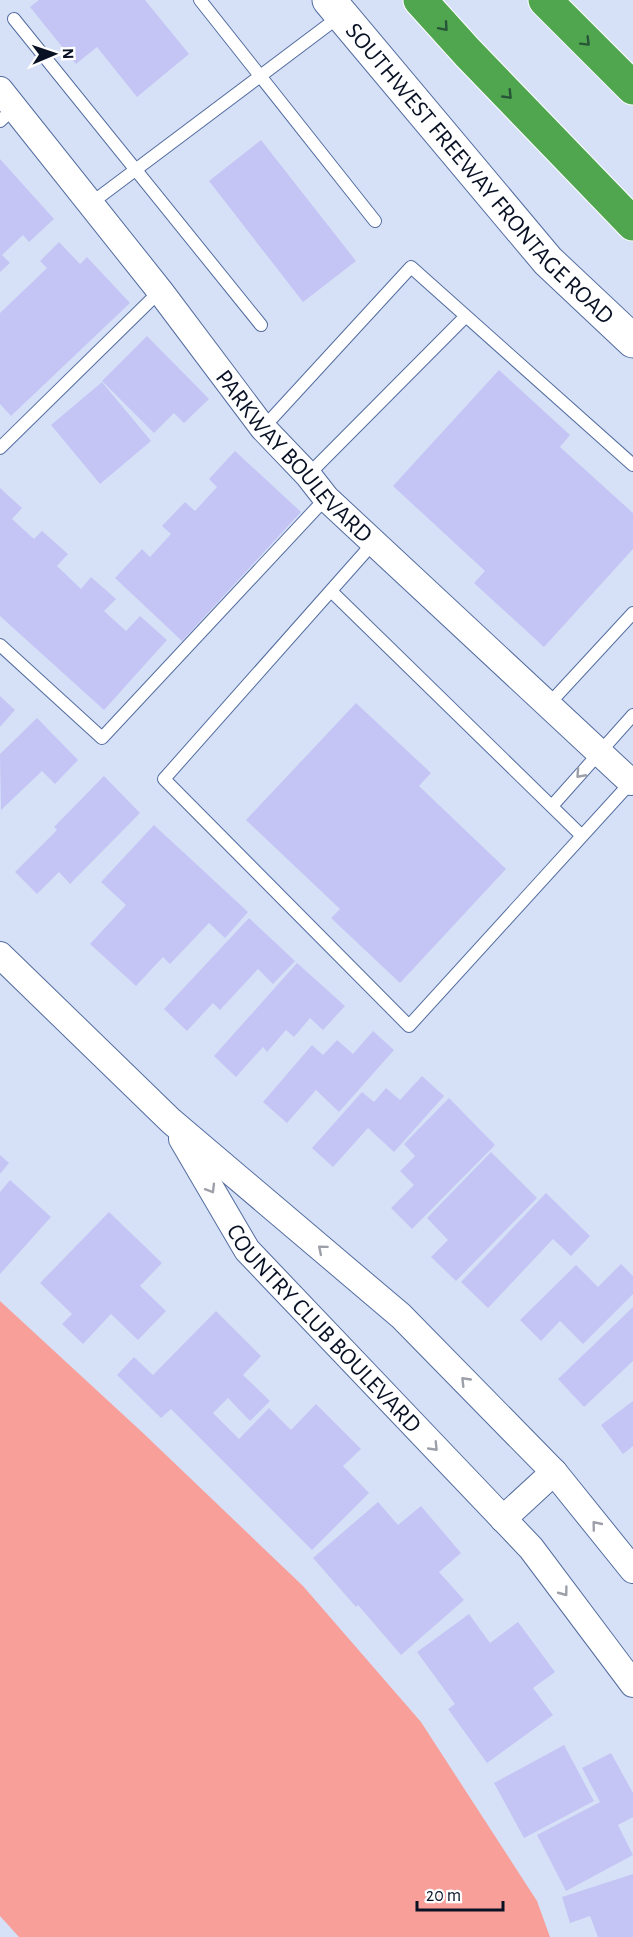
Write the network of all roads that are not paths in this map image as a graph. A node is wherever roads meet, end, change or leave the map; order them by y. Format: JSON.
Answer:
{"nodes":[{"id":1,"x":200,"y":0,"type":"edge"},
{"id":2,"x":420,"y":0,"type":"edge"},
{"id":3,"x":545,"y":0,"type":"edge"},
{"id":4,"x":335,"y":8,"type":"edge"},
{"id":5,"x":14,"y":20,"type":"dead end"},
{"id":6,"x":260,"y":76,"type":"junction"},
{"id":7,"x":633,"y":88,"type":"edge"},
{"id":8,"x":5,"y":106,"type":"edge"},
{"id":9,"x":136,"y":170,"type":"junction"},
{"id":10,"x":90,"y":204,"type":"junction"},
{"id":11,"x":375,"y":221,"type":"dead end"},
{"id":12,"x":633,"y":224,"type":"edge"},
{"id":13,"x":160,"y":291,"type":"junction"},
{"id":14,"x":466,"y":316,"type":"junction"},
{"id":15,"x":261,"y":325,"type":"dead end"},
{"id":16,"x":633,"y":341,"type":"edge"},
{"id":17,"x":263,"y":428,"type":"junction"},
{"id":18,"x":0,"y":448,"type":"edge"},
{"id":19,"x":633,"y":465,"type":"edge"},
{"id":20,"x":308,"y":474,"type":"junction"},
{"id":21,"x":326,"y":498,"type":"junction"},
{"id":22,"x":374,"y":542,"type":"junction"},
{"id":23,"x":331,"y":591,"type":"junction"},
{"id":24,"x":633,"y":613,"type":"edge"},
{"id":25,"x":0,"y":645,"type":"edge"},
{"id":26,"x":548,"y":705,"type":"junction"},
{"id":27,"x":633,"y":715,"type":"edge"},
{"id":28,"x":599,"y":753,"type":"junction"},
{"id":29,"x":632,"y":781,"type":"edge"},
{"id":30,"x":552,"y":806,"type":"junction"},
{"id":31,"x":582,"y":836,"type":"junction"},
{"id":32,"x":0,"y":955,"type":"edge"},
{"id":33,"x":171,"y":1121,"type":"junction"},
{"id":34,"x":554,"y":1472,"type":"junction"},
{"id":35,"x":503,"y":1519,"type":"junction"},
{"id":36,"x":633,"y":1570,"type":"edge"},
{"id":37,"x":633,"y":1684,"type":"edge"}],
"edges":[{"from":1,"to":6,"type":"lane"},
{"from":2,"to":12,"type":"highway","one_way":true},
{"from":3,"to":7,"type":"highway","one_way":true},
{"from":4,"to":6,"type":"lane"},
{"from":4,"to":16,"type":"main road","name":"SOUTHWEST FREEWAY FRONTAGE ROAD"},
{"from":5,"to":9,"type":"lane"},
{"from":6,"to":9,"type":"lane"},
{"from":6,"to":11,"type":"lane"},
{"from":8,"to":10,"type":"street","name":"PARKWAY BOULEVARD"},
{"from":9,"to":10,"type":"lane"},
{"from":9,"to":15,"type":"lane"},
{"from":10,"to":13,"type":"street","name":"PARKWAY BOULEVARD"},
{"from":13,"to":17,"type":"street","name":"PARKWAY BOULEVARD"},
{"from":13,"to":18,"type":"lane"},
{"from":14,"to":17,"type":"lane"},
{"from":14,"to":19,"type":"lane"},
{"from":14,"to":20,"type":"lane"},
{"from":17,"to":20,"type":"street","name":"PARKWAY BOULEVARD"},
{"from":20,"to":21,"type":"street","name":"PARKWAY BOULEVARD"},
{"from":21,"to":22,"type":"street","name":"PARKWAY BOULEVARD"},
{"from":21,"to":25,"type":"lane"},
{"from":22,"to":23,"type":"lane"},
{"from":22,"to":26,"type":"street","name":"PARKWAY BOULEVARD"},
{"from":23,"to":30,"type":"lane"},
{"from":23,"to":31,"type":"lane"},
{"from":24,"to":26,"type":"lane"},
{"from":26,"to":28,"type":"street","name":"PARKWAY BOULEVARD"},
{"from":27,"to":28,"type":"lane"},
{"from":28,"to":29,"type":"street","name":"PARKWAY BOULEVARD"},
{"from":28,"to":30,"type":"lane","one_way":true},
{"from":29,"to":31,"type":"lane"},
{"from":30,"to":31,"type":"lane"},
{"from":32,"to":33,"type":"street","name":"COUNTRY CLUB BOULEVARD"},
{"from":34,"to":33,"type":"street","name":"COUNTRY CLUB BOULEVARD","one_way":true},
{"from":33,"to":35,"type":"street","name":"COUNTRY CLUB BOULEVARD","one_way":true},
{"from":34,"to":35,"type":"street"},
{"from":36,"to":34,"type":"street","name":"COUNTRY CLUB BOULEVARD","one_way":true},
{"from":35,"to":37,"type":"street","name":"COUNTRY CLUB BOULEVARD","one_way":true}]}
